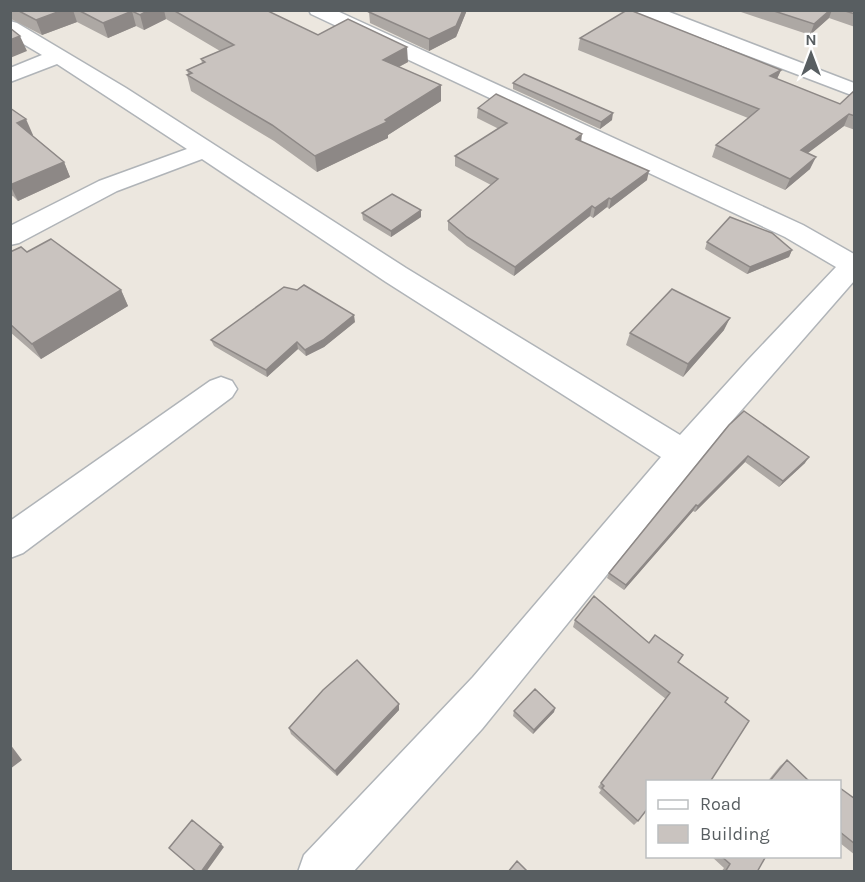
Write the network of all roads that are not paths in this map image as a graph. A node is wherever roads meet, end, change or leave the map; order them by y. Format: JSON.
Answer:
{"nodes":[{"id":1,"x":318,"y":10,"type":"edge"},
{"id":2,"x":645,"y":10,"type":"edge"},
{"id":3,"x":10,"y":27,"type":"edge"},
{"id":4,"x":59,"y":56,"type":"junction"},
{"id":5,"x":10,"y":76,"type":"edge"},
{"id":6,"x":855,"y":90,"type":"edge"},
{"id":7,"x":205,"y":150,"type":"junction"},
{"id":8,"x":10,"y":237,"type":"edge"},
{"id":9,"x":854,"y":265,"type":"edge"},
{"id":10,"x":221,"y":389,"type":"dead end"},
{"id":11,"x":683,"y":454,"type":"junction"},
{"id":12,"x":10,"y":542,"type":"edge"},
{"id":13,"x":321,"y":872,"type":"edge"}],
"edges":[{"from":1,"to":9,"type":"street"},
{"from":2,"to":6,"type":"street"},
{"from":3,"to":4,"type":"street"},
{"from":4,"to":5,"type":"street"},
{"from":4,"to":7,"type":"street"},
{"from":7,"to":8,"type":"street"},
{"from":7,"to":11,"type":"street"},
{"from":9,"to":11,"type":"street"},
{"from":10,"to":12,"type":"street"},
{"from":11,"to":13,"type":"street"}]}
